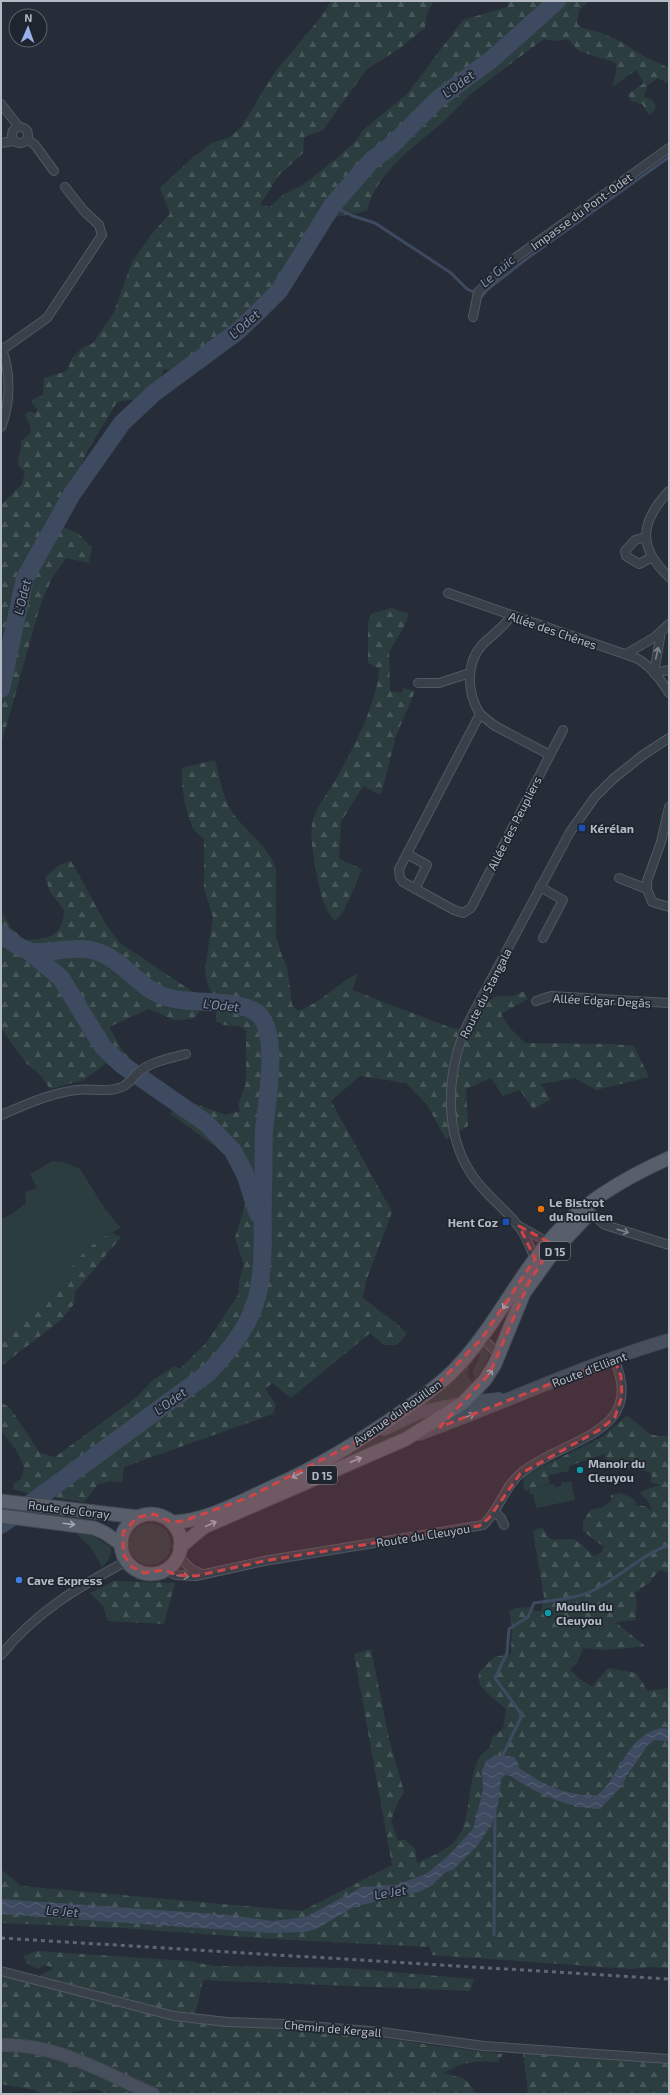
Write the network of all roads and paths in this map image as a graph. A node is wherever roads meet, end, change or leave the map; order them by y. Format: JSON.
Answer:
{"nodes":[{"id":1,"x":1,"y":104,"type":"edge"},
{"id":2,"x":19,"y":128,"type":"junction"},
{"id":3,"x":27,"y":140,"type":"junction"},
{"id":4,"x":14,"y":141,"type":"junction"},
{"id":5,"x":1,"y":143,"type":"edge"},
{"id":6,"x":669,"y":148,"type":"edge"},
{"id":7,"x":54,"y":171,"type":"dead end"},
{"id":8,"x":65,"y":187,"type":"dead end"},
{"id":9,"x":473,"y":318,"type":"dead end"},
{"id":10,"x":2,"y":349,"type":"edge"},
{"id":11,"x":1,"y":427,"type":"edge"},
{"id":12,"x":669,"y":491,"type":"edge"},
{"id":13,"x":646,"y":536,"type":"junction"},
{"id":14,"x":652,"y":557,"type":"junction"},
{"id":15,"x":669,"y":576,"type":"edge"},
{"id":16,"x":448,"y":593,"type":"dead end"},
{"id":17,"x":512,"y":615,"type":"junction"},
{"id":18,"x":669,"y":624,"type":"edge"},
{"id":19,"x":661,"y":632,"type":"junction"},
{"id":20,"x":626,"y":654,"type":"junction"},
{"id":21,"x":669,"y":670,"type":"edge"},
{"id":22,"x":470,"y":673,"type":"junction"},
{"id":23,"x":654,"y":673,"type":"junction"},
{"id":24,"x":418,"y":683,"type":"dead end"},
{"id":25,"x":669,"y":694,"type":"edge"},
{"id":26,"x":480,"y":714,"type":"junction"},
{"id":27,"x":563,"y":730,"type":"dead end"},
{"id":28,"x":669,"y":738,"type":"edge"},
{"id":29,"x":665,"y":743,"type":"edge"},
{"id":30,"x":550,"y":755,"type":"junction"},
{"id":31,"x":669,"y":807,"type":"edge"},
{"id":32,"x":407,"y":854,"type":"junction"},
{"id":33,"x":619,"y":878,"type":"dead end"},
{"id":34,"x":540,"y":887,"type":"junction"},
{"id":35,"x":415,"y":889,"type":"junction"},
{"id":36,"x":647,"y":889,"type":"junction"},
{"id":37,"x":669,"y":907,"type":"edge"},
{"id":38,"x":543,"y":938,"type":"dead end"},
{"id":39,"x":536,"y":1000,"type":"dead end"},
{"id":40,"x":669,"y":1003,"type":"edge"},
{"id":41,"x":186,"y":1054,"type":"dead end"},
{"id":42,"x":1,"y":1115,"type":"edge"},
{"id":43,"x":669,"y":1158,"type":"edge"},
{"id":44,"x":587,"y":1210,"type":"junction"},
{"id":45,"x":519,"y":1226,"type":"junction"},
{"id":46,"x":549,"y":1242,"type":"junction"},
{"id":47,"x":669,"y":1245,"type":"edge"},
{"id":48,"x":535,"y":1259,"type":"junction"},
{"id":49,"x":524,"y":1293,"type":"junction"},
{"id":50,"x":482,"y":1338,"type":"junction"},
{"id":51,"x":669,"y":1340,"type":"edge"},
{"id":52,"x":498,"y":1358,"type":"junction"},
{"id":53,"x":614,"y":1359,"type":"junction"},
{"id":54,"x":510,"y":1398,"type":"junction"},
{"id":55,"x":463,"y":1403,"type":"junction"},
{"id":56,"x":368,"y":1436,"type":"junction"},
{"id":57,"x":406,"y":1439,"type":"junction"},
{"id":58,"x":6,"y":1501,"type":"edge"},
{"id":59,"x":494,"y":1511,"type":"junction"},
{"id":60,"x":1,"y":1516,"type":"edge"},
{"id":61,"x":138,"y":1517,"type":"junction"},
{"id":62,"x":171,"y":1522,"type":"junction"},
{"id":63,"x":504,"y":1525,"type":"dead end"},
{"id":64,"x":121,"y":1544,"type":"junction"},
{"id":65,"x":179,"y":1552,"type":"junction"},
{"id":66,"x":127,"y":1561,"type":"junction"},
{"id":67,"x":164,"y":1570,"type":"junction"},
{"id":68,"x":202,"y":1574,"type":"junction"},
{"id":69,"x":1,"y":1655,"type":"edge"},
{"id":70,"x":1,"y":1971,"type":"edge"},
{"id":71,"x":1,"y":2045,"type":"edge"},
{"id":72,"x":669,"y":2059,"type":"edge"},
{"id":73,"x":153,"y":2094,"type":"edge"}],
"edges":[{"from":1,"to":2,"type":"street"},
{"from":2,"to":3,"type":"street"},
{"from":2,"to":4,"type":"street"},
{"from":3,"to":4,"type":"street"},
{"from":3,"to":7,"type":"street"},
{"from":4,"to":5,"type":"street"},
{"from":6,"to":9,"type":"street","name":"Impasse du Pont-Odet"},
{"from":8,"to":10,"type":"street"},
{"from":10,"to":11,"type":"street"},
{"from":12,"to":13,"type":"street"},
{"from":13,"to":14,"type":"street"},
{"from":13,"to":14,"type":"street"},
{"from":14,"to":15,"type":"street"},
{"from":16,"to":17,"type":"street","name":"Allée des Chênes"},
{"from":17,"to":20,"type":"street","name":"Allée des Chênes"},
{"from":17,"to":22,"type":"street"},
{"from":18,"to":19,"type":"street"},
{"from":19,"to":20,"type":"street"},
{"from":23,"to":19,"type":"street","one_way":true},
{"from":20,"to":23,"type":"street","name":"Allée des Chênes"},
{"from":21,"to":23,"type":"street"},
{"from":22,"to":24,"type":"street"},
{"from":22,"to":26,"type":"street"},
{"from":23,"to":25,"type":"street","name":"Allée des Chênes"},
{"from":26,"to":30,"type":"street"},
{"from":26,"to":32,"type":"street","name":"Allée des Peupliers"},
{"from":27,"to":30,"type":"street"},
{"from":28,"to":29,"type":"street","name":"Route du Stangala"},
{"from":29,"to":34,"type":"street","name":"Route du Stangala"},
{"from":30,"to":35,"type":"street","name":"Allée des Peupliers"},
{"from":31,"to":36,"type":"street"},
{"from":32,"to":35,"type":"street","name":"Allée des Peupliers"},
{"from":32,"to":35,"type":"street"},
{"from":33,"to":36,"type":"street"},
{"from":34,"to":38,"type":"street"},
{"from":34,"to":45,"type":"street","name":"Route du Stangala"},
{"from":36,"to":37,"type":"street"},
{"from":39,"to":40,"type":"street","name":"Allée Edgar Degâs"},
{"from":41,"to":42,"type":"street"},
{"from":43,"to":44,"type":"main road","name":"Avenue du Rouillen","number":"D 15"},
{"from":44,"to":46,"type":"main road","name":"Avenue du Rouillen","number":"D 15"},
{"from":44,"to":47,"type":"street","one_way":true},
{"from":44,"to":49,"type":"main road","name":"Avenue du Rouillen","number":"D 15"},
{"from":45,"to":46,"type":"street","name":"Route du Stangala"},
{"from":45,"to":48,"type":"street","name":"Route du Stangala"},
{"from":46,"to":48,"type":"main road","name":"Avenue du Rouillen","number":"D 15"},
{"from":46,"to":49,"type":"street","name":"Avenue du Rouillen","number":"D 15"},
{"from":48,"to":50,"type":"main road","name":"Avenue du Rouillen","number":"D 15","one_way":true},
{"from":49,"to":52,"type":"main road","name":"Avenue du Rouillen","number":"D 15"},
{"from":50,"to":52,"type":"street"},
{"from":50,"to":56,"type":"main road","name":"Avenue du Rouillen","number":"D 15"},
{"from":51,"to":53,"type":"street","name":"Route d'Elliant"},
{"from":55,"to":52,"type":"main road","name":"Avenue du Rouillen","number":"D 15","one_way":true},
{"from":53,"to":54,"type":"street","name":"Route d'Elliant"},
{"from":53,"to":59,"type":"street","name":"Route du Cleuyou"},
{"from":54,"to":55,"type":"street","name":"Route d'Elliant"},
{"from":57,"to":54,"type":"street","name":"Route d'Elliant","one_way":true},
{"from":55,"to":56,"type":"street","name":"Route d'Elliant"},
{"from":55,"to":57,"type":"main road","name":"Avenue du Rouillen","number":"D 15"},
{"from":56,"to":62,"type":"main road","name":"Avenue du Rouillen","number":"D 15","one_way":true},
{"from":65,"to":57,"type":"main road","name":"Avenue du Rouillen","number":"D 15","one_way":true},
{"from":58,"to":61,"type":"main road","name":"Route de Coray"},
{"from":59,"to":63,"type":"street"},
{"from":59,"to":68,"type":"street","name":"Route du Cleuyou"},
{"from":60,"to":64,"type":"main road","name":"Route de Coray","one_way":true},
{"from":61,"to":62,"type":"main road"},
{"from":61,"to":64,"type":"main road"},
{"from":62,"to":65,"type":"main road"},
{"from":64,"to":66,"type":"main road"},
{"from":65,"to":67,"type":"main road"},
{"from":65,"to":68,"type":"street"},
{"from":66,"to":67,"type":"main road"},
{"from":66,"to":69,"type":"street"},
{"from":67,"to":68,"type":"street","name":"Route du Cleuyou","one_way":true},
{"from":70,"to":72,"type":"street","name":"Chemin de Kergall"},
{"from":71,"to":73,"type":"street"}]}
